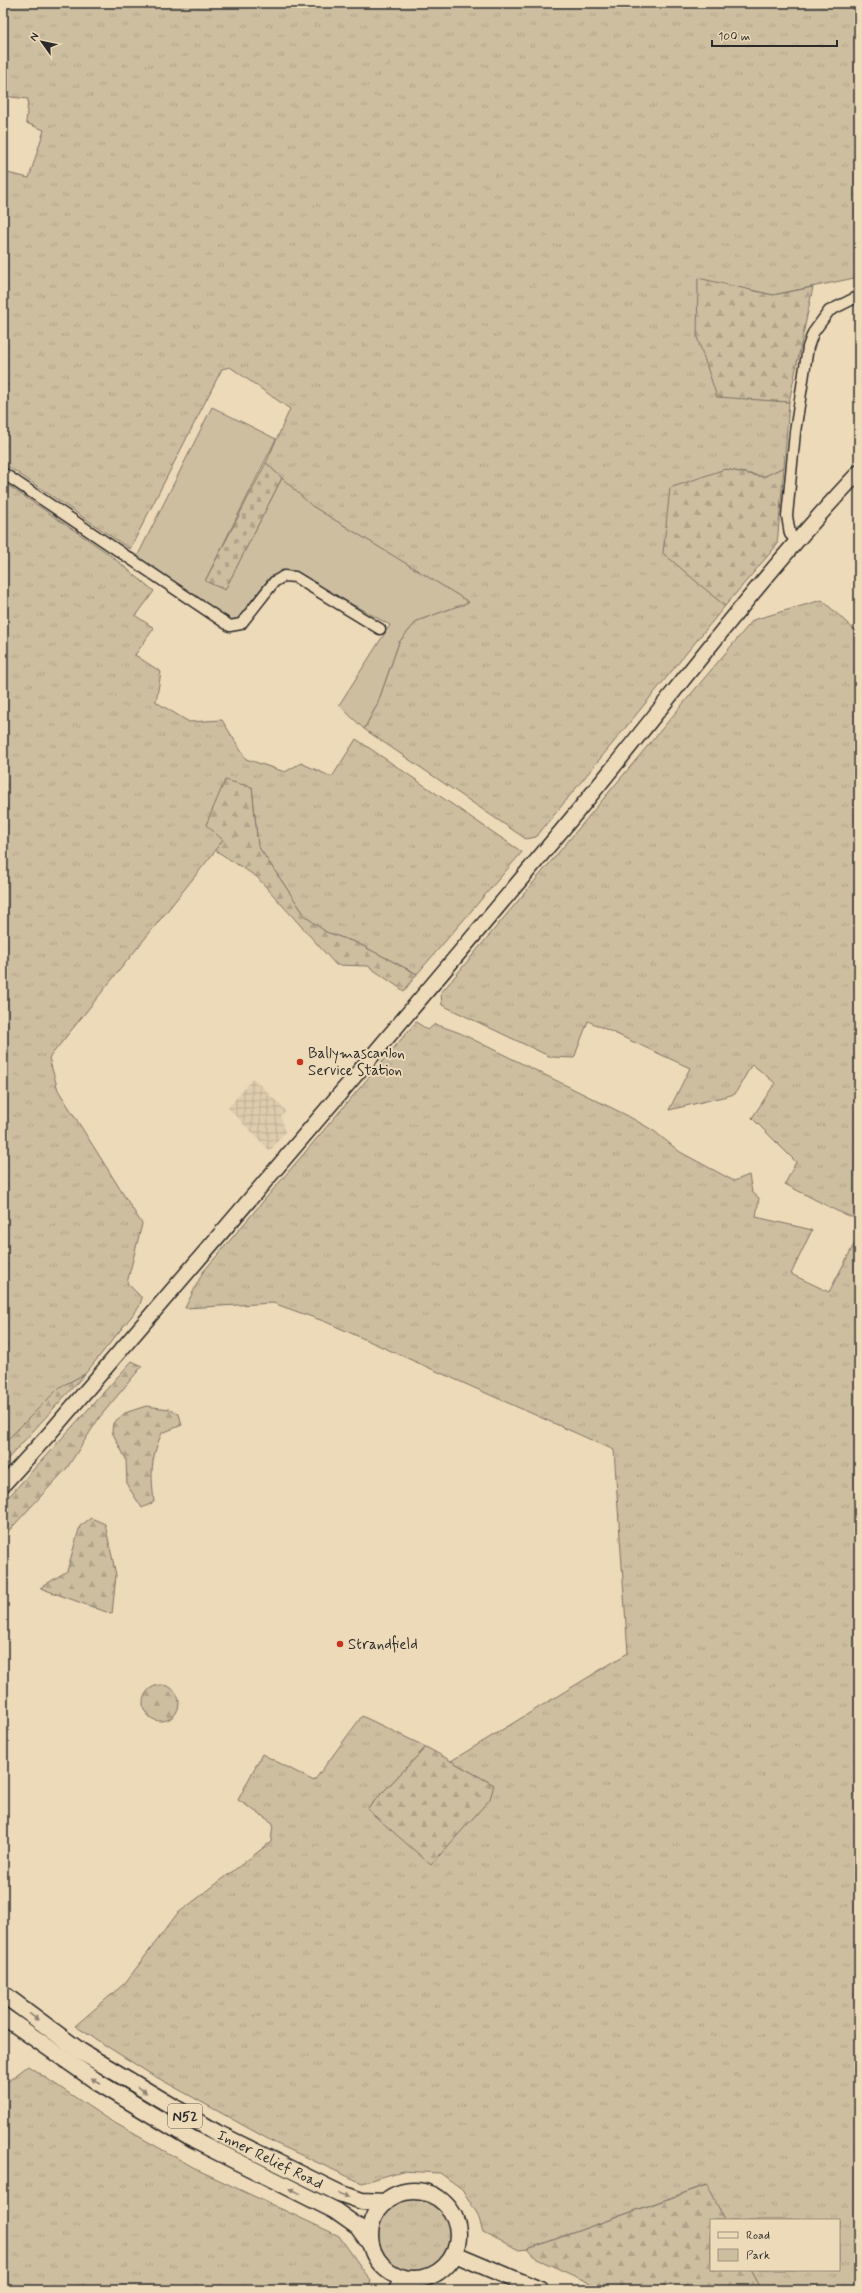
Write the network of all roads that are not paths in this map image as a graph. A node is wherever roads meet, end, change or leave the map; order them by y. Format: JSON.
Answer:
{"nodes":[{"id":1,"x":859,"y":296,"type":"edge"},
{"id":2,"x":859,"y":472,"type":"edge"},
{"id":3,"x":3,"y":473,"type":"edge"},
{"id":4,"x":797,"y":542,"type":"junction"},
{"id":5,"x":380,"y":629,"type":"dead end"},
{"id":6,"x":3,"y":1485,"type":"edge"},
{"id":7,"x":3,"y":1994,"type":"edge"},
{"id":8,"x":3,"y":2016,"type":"edge"},
{"id":9,"x":385,"y":2202,"type":"junction"},
{"id":10,"x":371,"y":2245,"type":"junction"},
{"id":11,"x":455,"y":2254,"type":"junction"},
{"id":12,"x":399,"y":2284,"type":"edge"},
{"id":13,"x":540,"y":2290,"type":"edge"}],
"edges":[{"from":1,"to":4,"type":"street"},
{"from":2,"to":4,"type":"main road"},
{"from":3,"to":5,"type":"street"},
{"from":4,"to":6,"type":"main road"},
{"from":7,"to":9,"type":"main road","name":"Inner Relief Road","number":"N52","one_way":true},
{"from":10,"to":8,"type":"main road","name":"Inner Relief Road","number":"N52","one_way":true},
{"from":9,"to":10,"type":"main road","number":"N52"},
{"from":9,"to":11,"type":"main road","number":"N52"},
{"from":10,"to":12,"type":"main road","number":"N52"},
{"from":11,"to":12,"type":"main road","number":"N52"},
{"from":11,"to":13,"type":"main road"}]}
